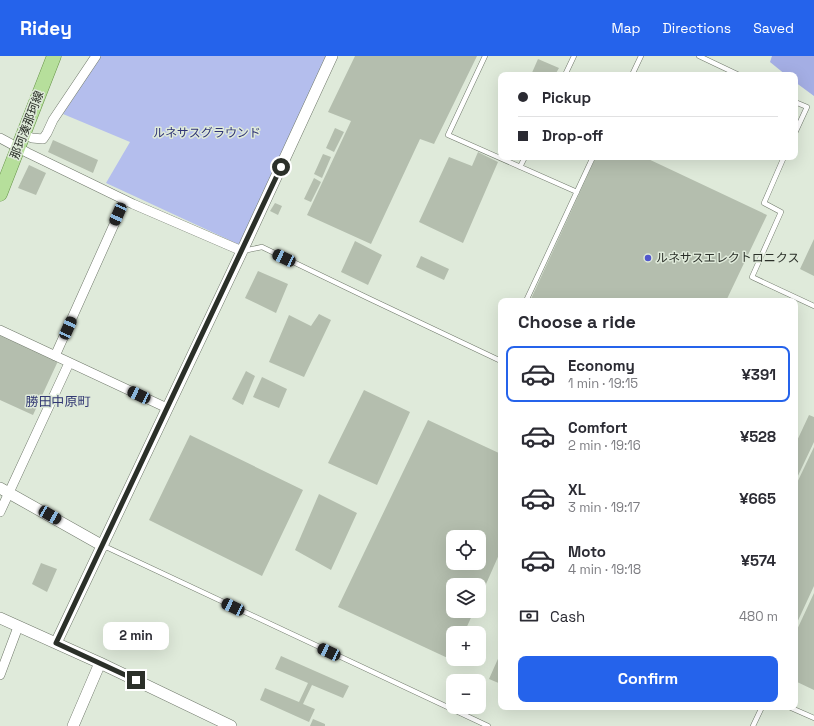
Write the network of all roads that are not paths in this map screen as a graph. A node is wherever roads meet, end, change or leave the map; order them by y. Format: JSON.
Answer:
{"nodes":[{"id":1,"x":54,"y":56,"type":"edge"},
{"id":2,"x":96,"y":56,"type":"edge"},
{"id":3,"x":332,"y":56,"type":"edge"},
{"id":4,"x":485,"y":56,"type":"edge"},
{"id":5,"x":574,"y":56,"type":"edge"},
{"id":6,"x":641,"y":56,"type":"edge"},
{"id":7,"x":699,"y":56,"type":"edge"},
{"id":8,"x":566,"y":72,"type":"edge"},
{"id":9,"x":633,"y":72,"type":"edge"},
{"id":10,"x":733,"y":72,"type":"edge"},
{"id":11,"x":798,"y":103,"type":"edge"},
{"id":12,"x":798,"y":126,"type":"edge"},
{"id":13,"x":23,"y":134,"type":"junction"},
{"id":14,"x":0,"y":138,"type":"edge"},
{"id":15,"x":18,"y":148,"type":"junction"},
{"id":16,"x":498,"y":157,"type":"edge"},
{"id":17,"x":504,"y":160,"type":"edge"},
{"id":18,"x":524,"y":160,"type":"edge"},
{"id":19,"x":592,"y":160,"type":"edge"},
{"id":20,"x":783,"y":160,"type":"edge"},
{"id":21,"x":520,"y":167,"type":"junction"},
{"id":22,"x":576,"y":192,"type":"junction"},
{"id":23,"x":0,"y":194,"type":"edge"},
{"id":24,"x":125,"y":200,"type":"junction"},
{"id":25,"x":242,"y":251,"type":"junction"},
{"id":26,"x":527,"y":298,"type":"edge"},
{"id":27,"x":797,"y":298,"type":"edge"},
{"id":28,"x":798,"y":299,"type":"edge"},
{"id":29,"x":814,"y":306,"type":"edge"},
{"id":30,"x":0,"y":330,"type":"edge"},
{"id":31,"x":55,"y":356,"type":"junction"},
{"id":32,"x":498,"y":358,"type":"edge"},
{"id":33,"x":69,"y":363,"type":"junction"},
{"id":34,"x":167,"y":408,"type":"junction"},
{"id":35,"x":5,"y":490,"type":"edge"},
{"id":36,"x":0,"y":512,"type":"edge"},
{"id":37,"x":103,"y":546,"type":"junction"},
{"id":38,"x":0,"y":618,"type":"edge"},
{"id":39,"x":18,"y":627,"type":"junction"},
{"id":40,"x":56,"y":643,"type":"junction"},
{"id":41,"x":100,"y":663,"type":"junction"},
{"id":42,"x":0,"y":675,"type":"edge"},
{"id":43,"x":761,"y":710,"type":"edge"},
{"id":44,"x":796,"y":710,"type":"edge"},
{"id":45,"x":814,"y":718,"type":"edge"},
{"id":46,"x":74,"y":725,"type":"edge"},
{"id":47,"x":231,"y":726,"type":"edge"},
{"id":48,"x":488,"y":726,"type":"edge"},
{"id":49,"x":753,"y":726,"type":"edge"}],
"edges":[{"from":1,"to":13,"type":"main road","name":"那珂湊那珂線"},
{"from":2,"to":13,"type":"street"},
{"from":3,"to":25,"type":"street"},
{"from":4,"to":16,"type":"lane"},
{"from":5,"to":8,"type":"lane"},
{"from":6,"to":9,"type":"lane"},
{"from":7,"to":10,"type":"lane"},
{"from":11,"to":12,"type":"lane"},
{"from":13,"to":15,"type":"main road","name":"那珂湊那珂線"},
{"from":14,"to":15,"type":"street"},
{"from":15,"to":23,"type":"main road","name":"那珂湊那珂線"},
{"from":15,"to":24,"type":"street"},
{"from":17,"to":21,"type":"lane"},
{"from":18,"to":21,"type":"lane"},
{"from":19,"to":22,"type":"lane"},
{"from":20,"to":27,"type":"lane"},
{"from":21,"to":22,"type":"lane"},
{"from":22,"to":26,"type":"lane"},
{"from":24,"to":25,"type":"street"},
{"from":24,"to":31,"type":"street"},
{"from":25,"to":32,"type":"lane"},
{"from":25,"to":34,"type":"street"},
{"from":28,"to":29,"type":"lane"},
{"from":30,"to":31,"type":"street"},
{"from":31,"to":33,"type":"street"},
{"from":33,"to":34,"type":"street"},
{"from":33,"to":35,"type":"street"},
{"from":34,"to":37,"type":"street"},
{"from":35,"to":36,"type":"street"},
{"from":35,"to":37,"type":"street"},
{"from":37,"to":40,"type":"street"},
{"from":37,"to":48,"type":"lane"},
{"from":38,"to":39,"type":"street"},
{"from":39,"to":40,"type":"street"},
{"from":39,"to":42,"type":"street"},
{"from":40,"to":41,"type":"street"},
{"from":41,"to":46,"type":"street"},
{"from":41,"to":47,"type":"street"},
{"from":43,"to":49,"type":"lane"},
{"from":44,"to":45,"type":"lane"}]}
